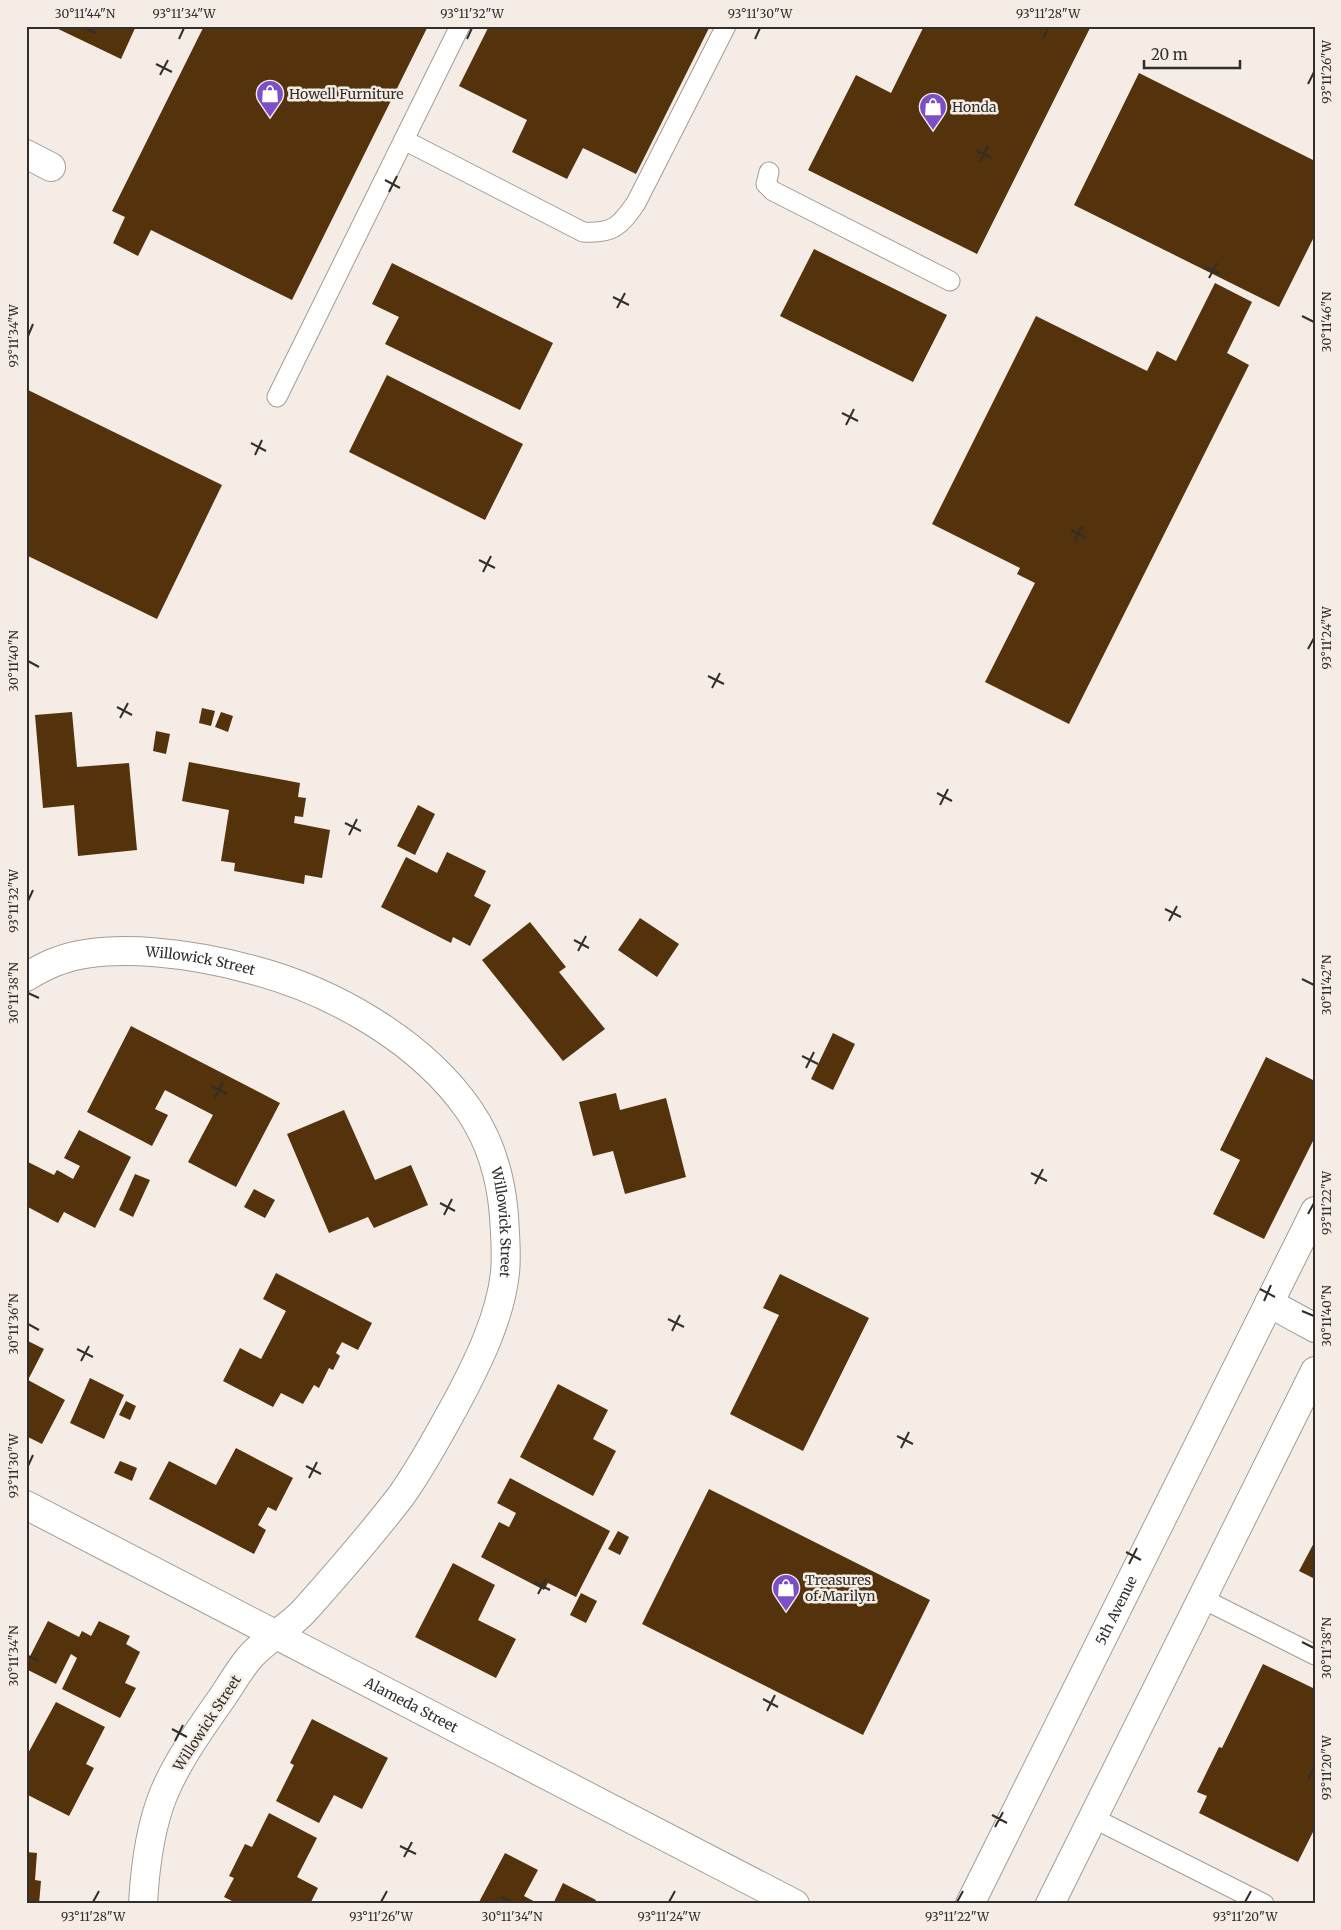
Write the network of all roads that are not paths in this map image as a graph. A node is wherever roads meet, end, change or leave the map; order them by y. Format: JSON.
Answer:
{"nodes":[{"id":1,"x":460,"y":26,"type":"edge"},
{"id":2,"x":726,"y":26,"type":"edge"},
{"id":3,"x":404,"y":140,"type":"junction"},
{"id":4,"x":26,"y":154,"type":"edge"},
{"id":5,"x":51,"y":167,"type":"dead end"},
{"id":6,"x":768,"y":172,"type":"dead end"},
{"id":7,"x":950,"y":281,"type":"dead end"},
{"id":8,"x":277,"y":397,"type":"dead end"},
{"id":9,"x":26,"y":977,"type":"edge"},
{"id":10,"x":1315,"y":1211,"type":"edge"},
{"id":11,"x":1268,"y":1303,"type":"junction"},
{"id":12,"x":1315,"y":1328,"type":"edge"},
{"id":13,"x":1315,"y":1371,"type":"edge"},
{"id":14,"x":26,"y":1505,"type":"edge"},
{"id":15,"x":1202,"y":1599,"type":"junction"},
{"id":16,"x":275,"y":1635,"type":"junction"},
{"id":17,"x":1315,"y":1655,"type":"edge"},
{"id":18,"x":1093,"y":1818,"type":"junction"},
{"id":19,"x":143,"y":1904,"type":"edge"},
{"id":20,"x":796,"y":1904,"type":"edge"},
{"id":21,"x":970,"y":1904,"type":"edge"},
{"id":22,"x":1050,"y":1904,"type":"edge"},
{"id":23,"x":1264,"y":1904,"type":"edge"}],
"edges":[{"from":1,"to":3,"type":"lane"},
{"from":2,"to":3,"type":"lane"},
{"from":3,"to":8,"type":"lane"},
{"from":4,"to":5,"type":"street"},
{"from":6,"to":7,"type":"lane"},
{"from":9,"to":16,"type":"street","name":"Willowick Street"},
{"from":10,"to":11,"type":"street","name":"5th Avenue"},
{"from":11,"to":12,"type":"street"},
{"from":11,"to":21,"type":"street","name":"5th Avenue"},
{"from":13,"to":15,"type":"street"},
{"from":14,"to":16,"type":"street","name":"Alameda Street"},
{"from":15,"to":17,"type":"lane"},
{"from":15,"to":18,"type":"street"},
{"from":16,"to":19,"type":"street","name":"Willowick Street"},
{"from":16,"to":20,"type":"street","name":"Alameda Street"},
{"from":18,"to":22,"type":"street"},
{"from":18,"to":23,"type":"lane"}]}
